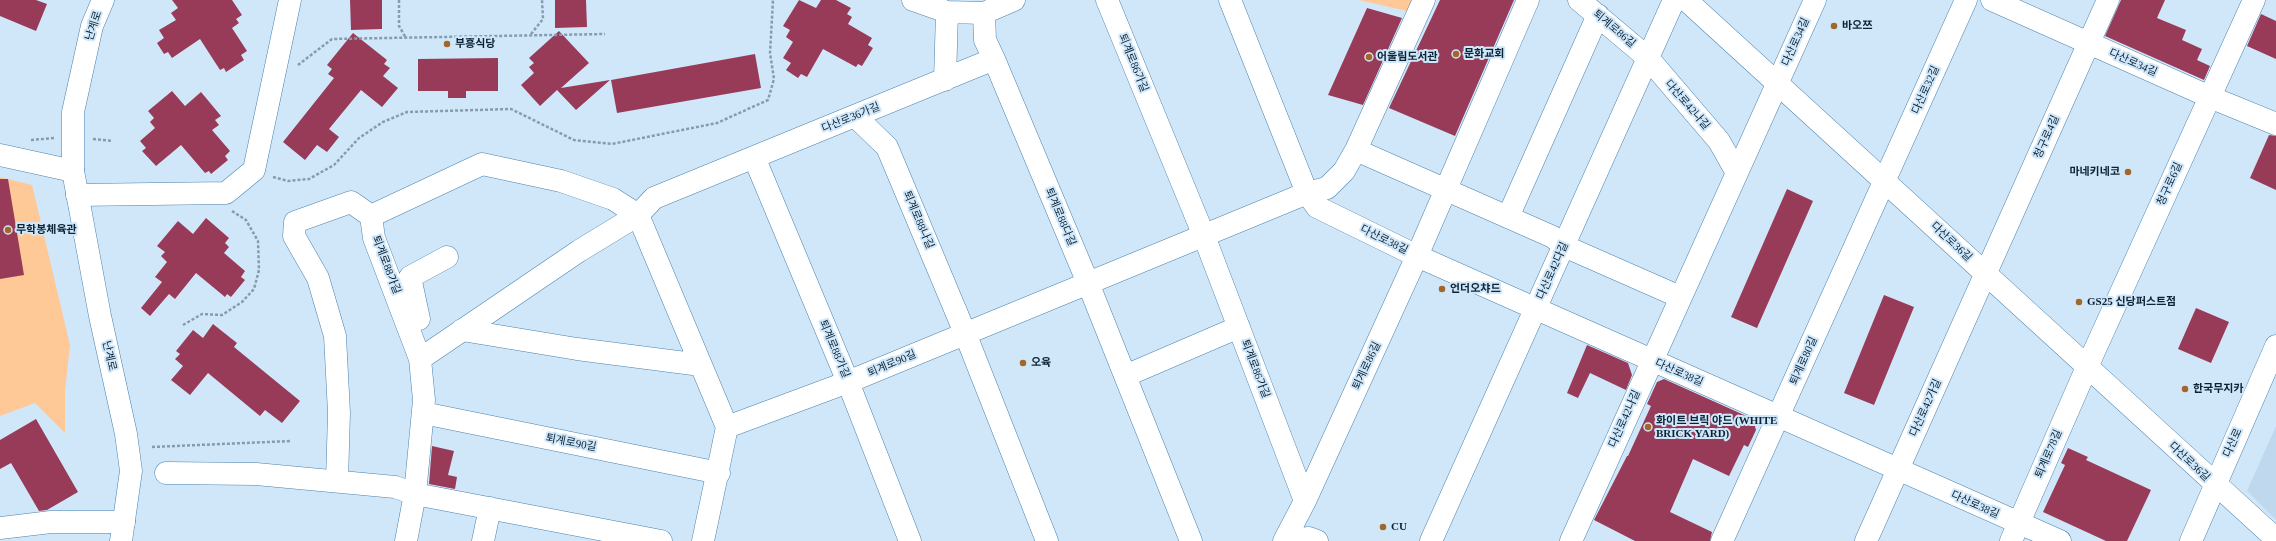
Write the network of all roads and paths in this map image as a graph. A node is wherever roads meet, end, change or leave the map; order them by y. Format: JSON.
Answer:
{"nodes":[{"id":1,"x":103,"y":0,"type":"edge"},
{"id":2,"x":290,"y":0,"type":"edge"},
{"id":3,"x":399,"y":0,"type":"edge"},
{"id":4,"x":542,"y":0,"type":"edge"},
{"id":5,"x":773,"y":0,"type":"edge"},
{"id":6,"x":913,"y":0,"type":"edge"},
{"id":7,"x":1014,"y":0,"type":"edge"},
{"id":8,"x":1107,"y":0,"type":"edge"},
{"id":9,"x":1230,"y":0,"type":"edge"},
{"id":10,"x":1424,"y":0,"type":"edge"},
{"id":11,"x":1528,"y":0,"type":"edge"},
{"id":12,"x":1578,"y":0,"type":"edge"},
{"id":13,"x":1674,"y":0,"type":"edge"},
{"id":14,"x":1686,"y":0,"type":"edge"},
{"id":15,"x":1815,"y":0,"type":"edge"},
{"id":16,"x":1966,"y":0,"type":"edge"},
{"id":17,"x":1992,"y":0,"type":"edge"},
{"id":18,"x":2108,"y":0,"type":"edge"},
{"id":19,"x":2254,"y":0,"type":"edge"},
{"id":20,"x":947,"y":12,"type":"junction"},
{"id":21,"x":984,"y":13,"type":"junction"},
{"id":22,"x":1598,"y":15,"type":"junction"},
{"id":23,"x":605,"y":34,"type":"dead end"},
{"id":24,"x":531,"y":35,"type":"junction"},
{"id":25,"x":406,"y":38,"type":"junction"},
{"id":26,"x":2089,"y":43,"type":"junction"},
{"id":27,"x":1648,"y":58,"type":"junction"},
{"id":28,"x":994,"y":59,"type":"junction"},
{"id":29,"x":297,"y":66,"type":"dead end"},
{"id":30,"x":946,"y":80,"type":"junction"},
{"id":31,"x":1778,"y":84,"type":"junction"},
{"id":32,"x":2210,"y":97,"type":"junction"},
{"id":33,"x":856,"y":117,"type":"junction"},
{"id":34,"x":2276,"y":124,"type":"edge"},
{"id":35,"x":1356,"y":150,"type":"junction"},
{"id":36,"x":0,"y":156,"type":"edge"},
{"id":37,"x":754,"y":157,"type":"junction"},
{"id":38,"x":73,"y":171,"type":"junction"},
{"id":39,"x":1737,"y":173,"type":"junction"},
{"id":40,"x":270,"y":177,"type":"dead end"},
{"id":41,"x":1885,"y":180,"type":"junction"},
{"id":42,"x":1446,"y":190,"type":"junction"},
{"id":43,"x":1307,"y":193,"type":"junction"},
{"id":44,"x":77,"y":194,"type":"junction"},
{"id":45,"x":232,"y":210,"type":"dead end"},
{"id":46,"x":638,"y":215,"type":"junction"},
{"id":47,"x":371,"y":216,"type":"junction"},
{"id":48,"x":1508,"y":218,"type":"junction"},
{"id":49,"x":1204,"y":236,"type":"junction"},
{"id":50,"x":1564,"y":246,"type":"junction"},
{"id":51,"x":1417,"y":256,"type":"junction"},
{"id":52,"x":446,"y":257,"type":"dead end"},
{"id":53,"x":1985,"y":274,"type":"junction"},
{"id":54,"x":1088,"y":283,"type":"junction"},
{"id":55,"x":1680,"y":297,"type":"junction"},
{"id":56,"x":1537,"y":308,"type":"junction"},
{"id":57,"x":183,"y":324,"type":"dead end"},
{"id":58,"x":1239,"y":328,"type":"junction"},
{"id":59,"x":462,"y":330,"type":"junction"},
{"id":60,"x":965,"y":333,"type":"junction"},
{"id":61,"x":2276,"y":346,"type":"edge"},
{"id":62,"x":425,"y":355,"type":"junction"},
{"id":63,"x":1651,"y":360,"type":"junction"},
{"id":64,"x":701,"y":365,"type":"junction"},
{"id":65,"x":2087,"y":367,"type":"junction"},
{"id":66,"x":1125,"y":376,"type":"junction"},
{"id":67,"x":848,"y":382,"type":"junction"},
{"id":68,"x":423,"y":412,"type":"junction"},
{"id":69,"x":1779,"y":418,"type":"junction"},
{"id":70,"x":728,"y":427,"type":"junction"},
{"id":71,"x":291,"y":441,"type":"dead end"},
{"id":72,"x":152,"y":446,"type":"dead end"},
{"id":73,"x":1898,"y":470,"type":"junction"},
{"id":74,"x":166,"y":473,"type":"dead end"},
{"id":75,"x":719,"y":473,"type":"junction"},
{"id":76,"x":337,"y":481,"type":"junction"},
{"id":77,"x":2215,"y":485,"type":"junction"},
{"id":78,"x":415,"y":494,"type":"junction"},
{"id":79,"x":1305,"y":501,"type":"junction"},
{"id":80,"x":490,"y":508,"type":"junction"},
{"id":81,"x":0,"y":528,"type":"edge"},
{"id":82,"x":122,"y":531,"type":"edge"},
{"id":83,"x":2015,"y":532,"type":"edge"},
{"id":84,"x":2276,"y":539,"type":"edge"},
{"id":85,"x":406,"y":541,"type":"edge"},
{"id":86,"x":483,"y":541,"type":"edge"},
{"id":87,"x":661,"y":541,"type":"edge"},
{"id":88,"x":703,"y":541,"type":"edge"},
{"id":89,"x":910,"y":541,"type":"edge"},
{"id":90,"x":1047,"y":541,"type":"edge"},
{"id":91,"x":1191,"y":541,"type":"edge"},
{"id":92,"x":1284,"y":541,"type":"edge"},
{"id":93,"x":1317,"y":541,"type":"edge"},
{"id":94,"x":1431,"y":541,"type":"edge"},
{"id":95,"x":1571,"y":541,"type":"edge"},
{"id":96,"x":1722,"y":541,"type":"edge"},
{"id":97,"x":1866,"y":541,"type":"edge"},
{"id":98,"x":2060,"y":541,"type":"edge"},
{"id":99,"x":2191,"y":541,"type":"edge"}],
"edges":[{"from":1,"to":38,"type":"street","name":"난계로"},
{"from":2,"to":44,"type":"street"},
{"from":3,"to":25,"type":"path"},
{"from":4,"to":24,"type":"path"},
{"from":5,"to":40,"type":"path"},
{"from":6,"to":20,"type":"street"},
{"from":7,"to":21,"type":"street"},
{"from":8,"to":49,"type":"street","name":"퇴계로86가길"},
{"from":9,"to":43,"type":"street","name":"다산로38길"},
{"from":10,"to":35,"type":"street"},
{"from":11,"to":42,"type":"street","name":"퇴계로86길"},
{"from":12,"to":22,"type":"street","name":"퇴계로86길"},
{"from":13,"to":27,"type":"street","name":"다산로42다길"},
{"from":14,"to":31,"type":"street","name":"다산로36길"},
{"from":15,"to":31,"type":"street","name":"다산로34길"},
{"from":16,"to":41,"type":"street","name":"다산로32길"},
{"from":17,"to":26,"type":"street","name":"다산로34길"},
{"from":18,"to":26,"type":"street","name":"청구로4길"},
{"from":19,"to":32,"type":"street","name":"청구로6길"},
{"from":20,"to":21,"type":"street"},
{"from":20,"to":30,"type":"street"},
{"from":21,"to":28,"type":"street"},
{"from":22,"to":27,"type":"street","name":"퇴계로86길"},
{"from":22,"to":48,"type":"street"},
{"from":23,"to":24,"type":"path"},
{"from":24,"to":25,"type":"path"},
{"from":25,"to":29,"type":"path"},
{"from":26,"to":32,"type":"street","name":"다산로34길"},
{"from":26,"to":53,"type":"street","name":"청구로4길"},
{"from":27,"to":39,"type":"street","name":"다산로42나길"},
{"from":27,"to":50,"type":"street","name":"다산로42다길"},
{"from":28,"to":30,"type":"street","name":"다산로36가길"},
{"from":28,"to":54,"type":"street","name":"퇴계로88다길"},
{"from":30,"to":33,"type":"street","name":"다산로36가길"},
{"from":31,"to":39,"type":"street","name":"다산로42나길"},
{"from":31,"to":41,"type":"street","name":"다산로36길"},
{"from":32,"to":34,"type":"street","name":"다산로34길"},
{"from":32,"to":65,"type":"street","name":"청구로6길"},
{"from":33,"to":37,"type":"street","name":"다산로36가길"},
{"from":33,"to":60,"type":"street","name":"퇴계로88나길"},
{"from":35,"to":42,"type":"street"},
{"from":35,"to":43,"type":"street"},
{"from":36,"to":38,"type":"street"},
{"from":37,"to":46,"type":"street","name":"다산로36가길"},
{"from":37,"to":67,"type":"street","name":"퇴계로88가길"},
{"from":38,"to":44,"type":"street","name":"난계로"},
{"from":39,"to":55,"type":"street","name":"다산로42나길"},
{"from":41,"to":53,"type":"street","name":"다산로36길"},
{"from":41,"to":69,"type":"street","name":"퇴계로80길"},
{"from":42,"to":48,"type":"street"},
{"from":42,"to":51,"type":"street","name":"퇴계로86길"},
{"from":43,"to":49,"type":"street"},
{"from":43,"to":51,"type":"street","name":"다산로38길"},
{"from":44,"to":82,"type":"street","name":"난계로"},
{"from":45,"to":57,"type":"path"},
{"from":46,"to":47,"type":"street"},
{"from":46,"to":59,"type":"street"},
{"from":46,"to":64,"type":"street"},
{"from":47,"to":62,"type":"street","name":"퇴계로88가길"},
{"from":47,"to":76,"type":"street"},
{"from":48,"to":50,"type":"street"},
{"from":49,"to":54,"type":"street"},
{"from":49,"to":58,"type":"street","name":"퇴계로86가길"},
{"from":50,"to":55,"type":"street"},
{"from":50,"to":56,"type":"street","name":"다산로42다길"},
{"from":51,"to":56,"type":"street","name":"다산로38길"},
{"from":51,"to":79,"type":"street","name":"퇴계로86길"},
{"from":52,"to":62,"type":"street","name":"퇴계로88가길"},
{"from":53,"to":65,"type":"street","name":"다산로36길"},
{"from":53,"to":73,"type":"street","name":"다산로42가길"},
{"from":54,"to":60,"type":"street"},
{"from":54,"to":66,"type":"street","name":"퇴계로88다길"},
{"from":55,"to":63,"type":"street","name":"다산로42나길"},
{"from":56,"to":63,"type":"street","name":"다산로38길"},
{"from":56,"to":94,"type":"street","name":"다산로42다길"},
{"from":58,"to":66,"type":"street"},
{"from":58,"to":79,"type":"street","name":"퇴계로86가길"},
{"from":59,"to":62,"type":"street"},
{"from":59,"to":64,"type":"street"},
{"from":60,"to":67,"type":"street","name":"퇴계로90길"},
{"from":60,"to":90,"type":"street","name":"퇴계로88나길"},
{"from":61,"to":77,"type":"street","name":"다산로"},
{"from":62,"to":68,"type":"street","name":"퇴계로88가길"},
{"from":63,"to":69,"type":"street","name":"다산로38길"},
{"from":63,"to":95,"type":"street","name":"다산로42나길"},
{"from":64,"to":70,"type":"street"},
{"from":65,"to":77,"type":"street","name":"다산로36길"},
{"from":65,"to":83,"type":"street","name":"퇴계로78길"},
{"from":66,"to":91,"type":"street","name":"퇴계로88다길"},
{"from":67,"to":70,"type":"street","name":"퇴계로90길"},
{"from":67,"to":89,"type":"street","name":"퇴계로88가길"},
{"from":68,"to":75,"type":"street","name":"퇴계로90길"},
{"from":68,"to":78,"type":"street","name":"퇴계로88가길"},
{"from":69,"to":73,"type":"street","name":"다산로38길"},
{"from":69,"to":96,"type":"street","name":"퇴계로80길"},
{"from":70,"to":75,"type":"street"},
{"from":71,"to":72,"type":"path"},
{"from":73,"to":83,"type":"street","name":"다산로38길"},
{"from":73,"to":97,"type":"street","name":"다산로42가길"},
{"from":74,"to":76,"type":"street"},
{"from":75,"to":88,"type":"street"},
{"from":76,"to":78,"type":"street"},
{"from":77,"to":84,"type":"street","name":"다산로36길"},
{"from":77,"to":99,"type":"street","name":"다산로"},
{"from":78,"to":80,"type":"street"},
{"from":78,"to":85,"type":"street","name":"퇴계로88가길"},
{"from":79,"to":92,"type":"street","name":"퇴계로86길"},
{"from":80,"to":86,"type":"street"},
{"from":80,"to":87,"type":"street"},
{"from":81,"to":82,"type":"street"},
{"from":83,"to":98,"type":"street","name":"다산로38길"},
{"from":92,"to":93,"type":"street"}]}
